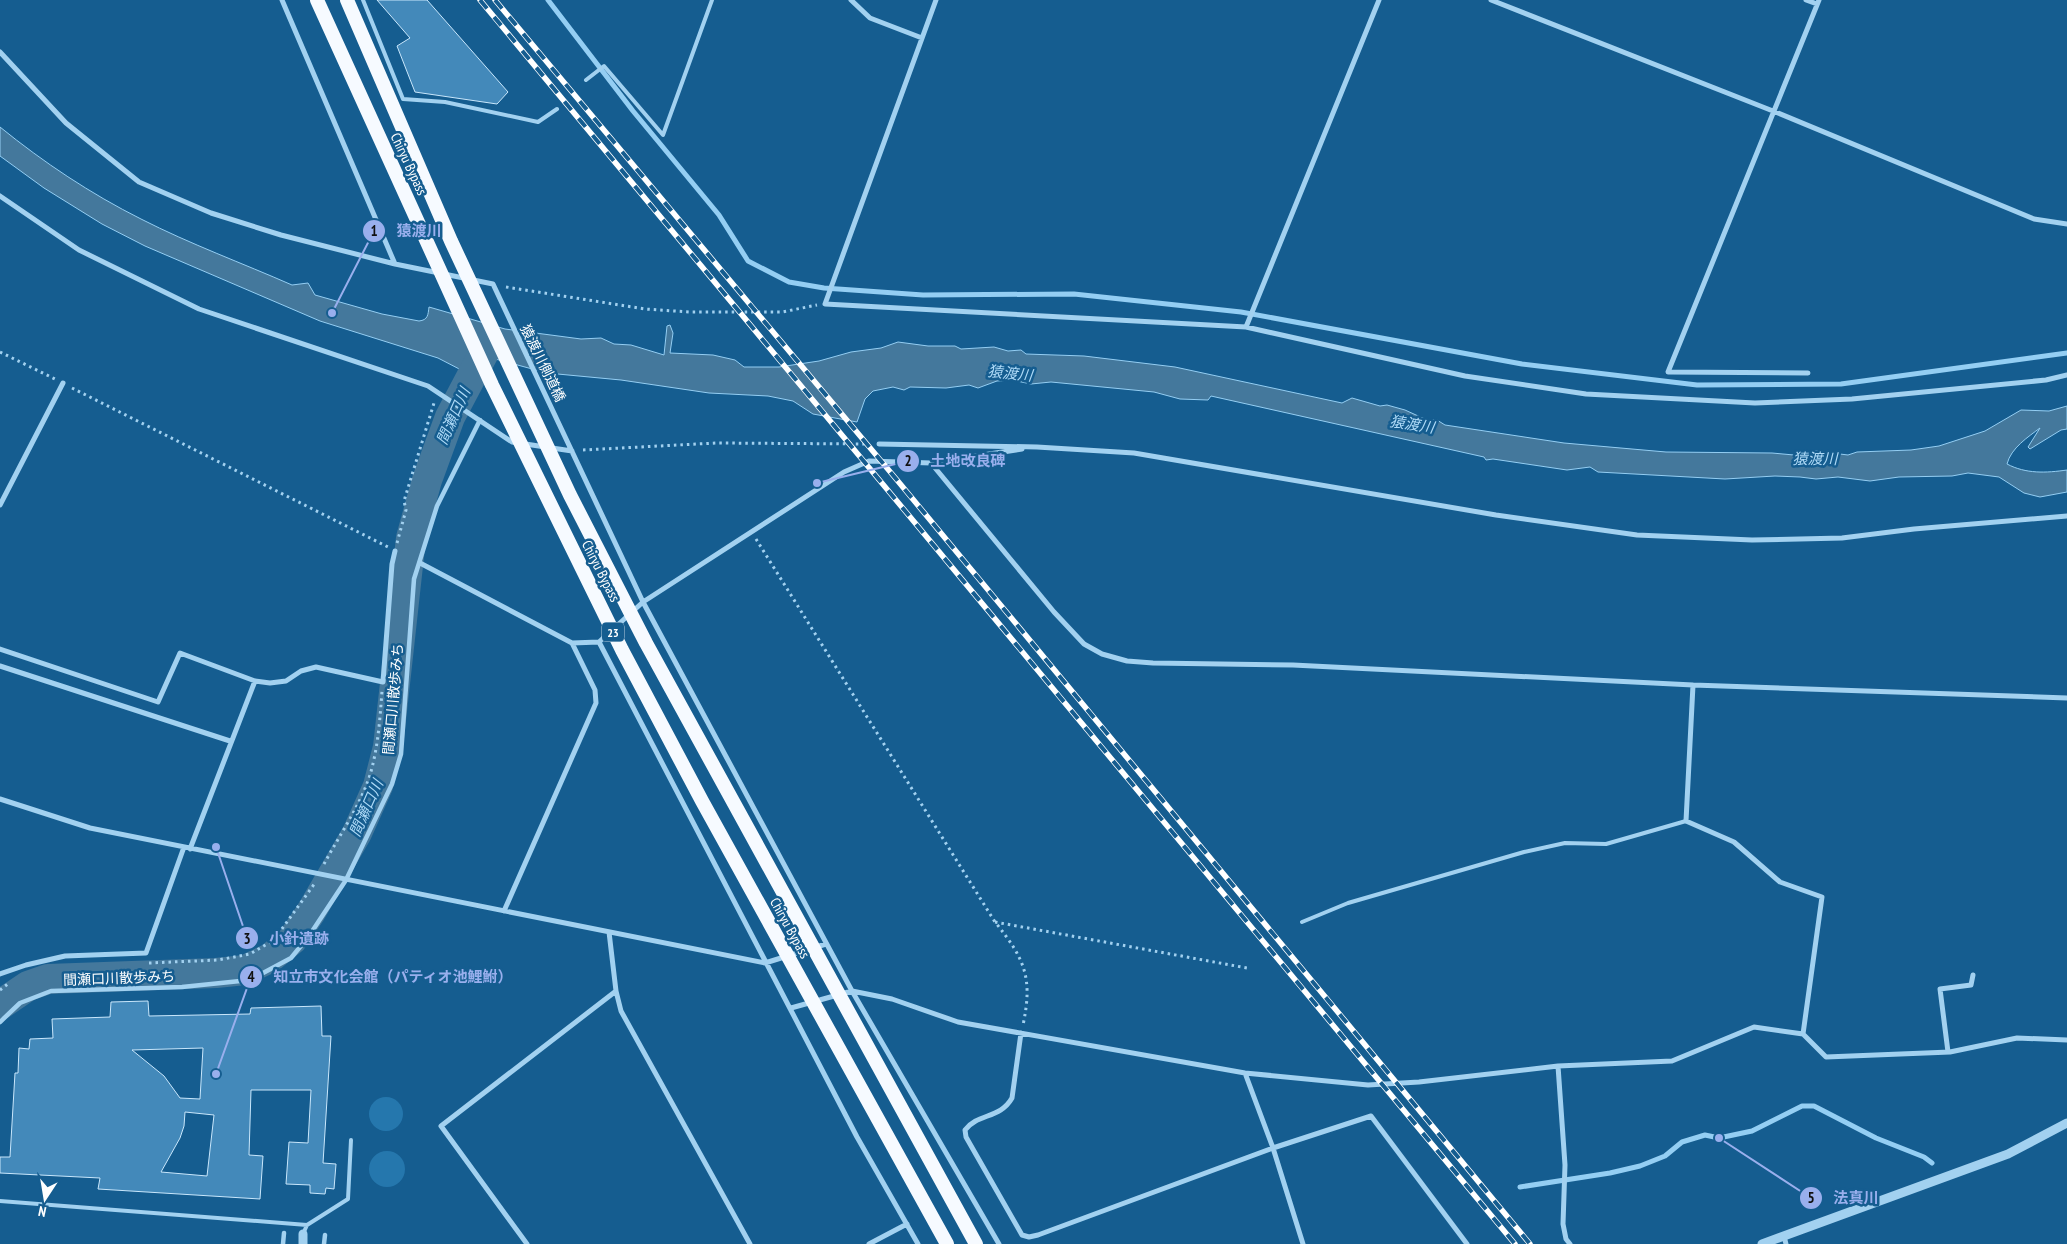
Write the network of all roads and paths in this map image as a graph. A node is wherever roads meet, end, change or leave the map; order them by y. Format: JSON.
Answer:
{"nodes":[{"id":1,"x":282,"y":0,"type":"edge"},
{"id":2,"x":317,"y":0,"type":"edge"},
{"id":3,"x":347,"y":0,"type":"edge"},
{"id":4,"x":363,"y":0,"type":"edge"},
{"id":5,"x":712,"y":0,"type":"edge"},
{"id":6,"x":851,"y":0,"type":"edge"},
{"id":7,"x":936,"y":0,"type":"edge"},
{"id":8,"x":1378,"y":0,"type":"edge"},
{"id":9,"x":1492,"y":0,"type":"edge"},
{"id":10,"x":1806,"y":0,"type":"edge"},
{"id":11,"x":1818,"y":2,"type":"edge"},
{"id":12,"x":922,"y":38,"type":"junction"},
{"id":13,"x":0,"y":52,"type":"edge"},
{"id":14,"x":586,"y":80,"type":"dead end"},
{"id":15,"x":557,"y":109,"type":"dead end"},
{"id":16,"x":1773,"y":111,"type":"junction"},
{"id":17,"x":0,"y":196,"type":"edge"},
{"id":18,"x":2067,"y":224,"type":"edge"},
{"id":19,"x":395,"y":264,"type":"junction"},
{"id":20,"x":493,"y":284,"type":"junction"},
{"id":21,"x":825,"y":304,"type":"junction"},
{"id":22,"x":1246,"y":327,"type":"junction"},
{"id":23,"x":0,"y":352,"type":"edge"},
{"id":24,"x":1808,"y":373,"type":"dead end"},
{"id":25,"x":2067,"y":375,"type":"edge"},
{"id":26,"x":63,"y":383,"type":"junction"},
{"id":27,"x":438,"y":393,"type":"junction"},
{"id":28,"x":480,"y":420,"type":"junction"},
{"id":29,"x":879,"y":444,"type":"joint"},
{"id":30,"x":1037,"y":447,"type":"junction"},
{"id":31,"x":572,"y":451,"type":"junction"},
{"id":32,"x":931,"y":463,"type":"junction"},
{"id":33,"x":0,"y":505,"type":"edge"},
{"id":34,"x":2067,"y":516,"type":"edge"},
{"id":35,"x":752,"y":533,"type":"junction"},
{"id":36,"x":396,"y":551,"type":"junction"},
{"id":37,"x":420,"y":563,"type":"junction"},
{"id":38,"x":643,"y":602,"type":"junction"},
{"id":39,"x":598,"y":642,"type":"junction"},
{"id":40,"x":572,"y":643,"type":"junction"},
{"id":41,"x":0,"y":649,"type":"edge"},
{"id":42,"x":0,"y":666,"type":"edge"},
{"id":43,"x":255,"y":681,"type":"junction"},
{"id":44,"x":383,"y":682,"type":"junction"},
{"id":45,"x":1693,"y":686,"type":"junction"},
{"id":46,"x":2067,"y":698,"type":"edge"},
{"id":47,"x":230,"y":742,"type":"junction"},
{"id":48,"x":0,"y":799,"type":"edge"},
{"id":49,"x":1686,"y":821,"type":"junction"},
{"id":50,"x":187,"y":848,"type":"junction"},
{"id":51,"x":321,"y":874,"type":"junction"},
{"id":52,"x":345,"y":880,"type":"junction"},
{"id":53,"x":504,"y":911,"type":"junction"},
{"id":54,"x":995,"y":922,"type":"junction"},
{"id":55,"x":1302,"y":922,"type":"dead end"},
{"id":56,"x":610,"y":932,"type":"junction"},
{"id":57,"x":826,"y":944,"type":"junction"},
{"id":58,"x":765,"y":963,"type":"junction"},
{"id":59,"x":141,"y":964,"type":"dead end"},
{"id":60,"x":1247,"y":968,"type":"dead end"},
{"id":61,"x":0,"y":974,"type":"edge"},
{"id":62,"x":1973,"y":975,"type":"dead end"},
{"id":63,"x":15,"y":979,"type":"dead end"},
{"id":64,"x":0,"y":990,"type":"edge"},
{"id":65,"x":616,"y":991,"type":"junction"},
{"id":66,"x":852,"y":991,"type":"junction"},
{"id":67,"x":791,"y":1008,"type":"junction"},
{"id":68,"x":0,"y":1022,"type":"edge"},
{"id":69,"x":1021,"y":1033,"type":"junction"},
{"id":70,"x":1803,"y":1034,"type":"junction"},
{"id":71,"x":2067,"y":1040,"type":"edge"},
{"id":72,"x":1948,"y":1052,"type":"junction"},
{"id":73,"x":1558,"y":1066,"type":"junction"},
{"id":74,"x":1245,"y":1073,"type":"junction"},
{"id":75,"x":2067,"y":1123,"type":"edge"},
{"id":76,"x":351,"y":1140,"type":"dead end"},
{"id":77,"x":1273,"y":1148,"type":"junction"},
{"id":78,"x":0,"y":1201,"type":"edge"},
{"id":79,"x":907,"y":1224,"type":"junction"},
{"id":80,"x":305,"y":1229,"type":"junction"},
{"id":81,"x":284,"y":1233,"type":"dead end"},
{"id":82,"x":325,"y":1235,"type":"dead end"},
{"id":83,"x":1785,"y":1240,"type":"edge"},
{"id":84,"x":284,"y":1244,"type":"edge"},
{"id":85,"x":303,"y":1244,"type":"edge"},
{"id":86,"x":324,"y":1244,"type":"edge"},
{"id":87,"x":527,"y":1244,"type":"edge"},
{"id":88,"x":750,"y":1244,"type":"edge"},
{"id":89,"x":869,"y":1244,"type":"edge"},
{"id":90,"x":918,"y":1244,"type":"edge"},
{"id":91,"x":947,"y":1244,"type":"edge"},
{"id":92,"x":976,"y":1244,"type":"edge"},
{"id":93,"x":999,"y":1244,"type":"edge"},
{"id":94,"x":1304,"y":1244,"type":"edge"},
{"id":95,"x":1467,"y":1244,"type":"edge"},
{"id":96,"x":1570,"y":1244,"type":"edge"},
{"id":97,"x":1762,"y":1244,"type":"edge"}],
"edges":[{"from":1,"to":19,"type":"street"},
{"from":2,"to":91,"type":"highway","name":"Chiryu Bypass","number":"23","bridge":true},
{"from":3,"to":92,"type":"highway","name":"Chiryu Bypass","number":"23","bridge":true},
{"from":4,"to":15,"type":"lane"},
{"from":5,"to":14,"type":"lane"},
{"from":6,"to":12,"type":"street"},
{"from":7,"to":12,"type":"street"},
{"from":8,"to":22,"type":"street"},
{"from":9,"to":16,"type":"street"},
{"from":10,"to":11,"type":"street"},
{"from":11,"to":16,"type":"street"},
{"from":12,"to":21,"type":"street"},
{"from":13,"to":19,"type":"street"},
{"from":16,"to":18,"type":"street"},
{"from":16,"to":24,"type":"street"},
{"from":17,"to":27,"type":"street"},
{"from":19,"to":20,"type":"street"},
{"from":20,"to":21,"type":"path"},
{"from":20,"to":31,"type":"street","name":"猿渡川側道橋"},
{"from":21,"to":22,"type":"street"},
{"from":22,"to":25,"type":"street"},
{"from":23,"to":26,"type":"path"},
{"from":26,"to":33,"type":"street"},
{"from":26,"to":36,"type":"path"},
{"from":27,"to":28,"type":"street"},
{"from":27,"to":36,"type":"path"},
{"from":28,"to":31,"type":"street"},
{"from":28,"to":37,"type":"street","name":"間瀬口川散歩みち"},
{"from":29,"to":30,"type":"street"},
{"from":29,"to":31,"type":"path"},
{"from":30,"to":32,"type":"street"},
{"from":30,"to":34,"type":"street"},
{"from":31,"to":38,"type":"street","name":"猿渡川側道橋"},
{"from":32,"to":35,"type":"street"},
{"from":32,"to":45,"type":"street"},
{"from":35,"to":38,"type":"street"},
{"from":35,"to":54,"type":"path"},
{"from":36,"to":44,"type":"street"},
{"from":37,"to":40,"type":"street"},
{"from":37,"to":52,"type":"street","name":"間瀬口川散歩みち"},
{"from":38,"to":39,"type":"street"},
{"from":38,"to":57,"type":"street","name":"猿渡川側道橋"},
{"from":39,"to":40,"type":"street"},
{"from":39,"to":58,"type":"street"},
{"from":40,"to":53,"type":"street"},
{"from":41,"to":43,"type":"street"},
{"from":42,"to":47,"type":"street"},
{"from":43,"to":44,"type":"street"},
{"from":43,"to":47,"type":"street"},
{"from":44,"to":51,"type":"path"},
{"from":45,"to":46,"type":"street"},
{"from":45,"to":49,"type":"street"},
{"from":47,"to":50,"type":"street"},
{"from":48,"to":50,"type":"street"},
{"from":49,"to":55,"type":"lane"},
{"from":49,"to":70,"type":"street"},
{"from":50,"to":51,"type":"street"},
{"from":50,"to":61,"type":"street"},
{"from":51,"to":52,"type":"street"},
{"from":51,"to":59,"type":"path"},
{"from":52,"to":53,"type":"street"},
{"from":52,"to":68,"type":"street","name":"間瀬口川散歩みち"},
{"from":53,"to":56,"type":"street"},
{"from":54,"to":60,"type":"path"},
{"from":54,"to":69,"type":"path"},
{"from":56,"to":58,"type":"street"},
{"from":56,"to":65,"type":"street"},
{"from":57,"to":58,"type":"street"},
{"from":57,"to":66,"type":"street","name":"猿渡川側道橋"},
{"from":58,"to":67,"type":"street"},
{"from":62,"to":72,"type":"street"},
{"from":63,"to":64,"type":"path"},
{"from":65,"to":87,"type":"street"},
{"from":65,"to":88,"type":"street"},
{"from":66,"to":67,"type":"street"},
{"from":66,"to":69,"type":"street"},
{"from":66,"to":93,"type":"street","name":"猿渡川側道橋"},
{"from":67,"to":79,"type":"street"},
{"from":69,"to":74,"type":"street"},
{"from":69,"to":77,"type":"street"},
{"from":70,"to":72,"type":"street"},
{"from":70,"to":73,"type":"street"},
{"from":71,"to":72,"type":"street"},
{"from":73,"to":74,"type":"street"},
{"from":73,"to":96,"type":"street"},
{"from":74,"to":77,"type":"street"},
{"from":75,"to":83,"type":"street"},
{"from":76,"to":80,"type":"lane"},
{"from":77,"to":94,"type":"street"},
{"from":77,"to":95,"type":"street"},
{"from":78,"to":80,"type":"lane"},
{"from":79,"to":89,"type":"street"},
{"from":79,"to":90,"type":"street"},
{"from":80,"to":85,"type":"street"},
{"from":81,"to":84,"type":"street"},
{"from":82,"to":86,"type":"street"},
{"from":83,"to":97,"type":"street"}]}
